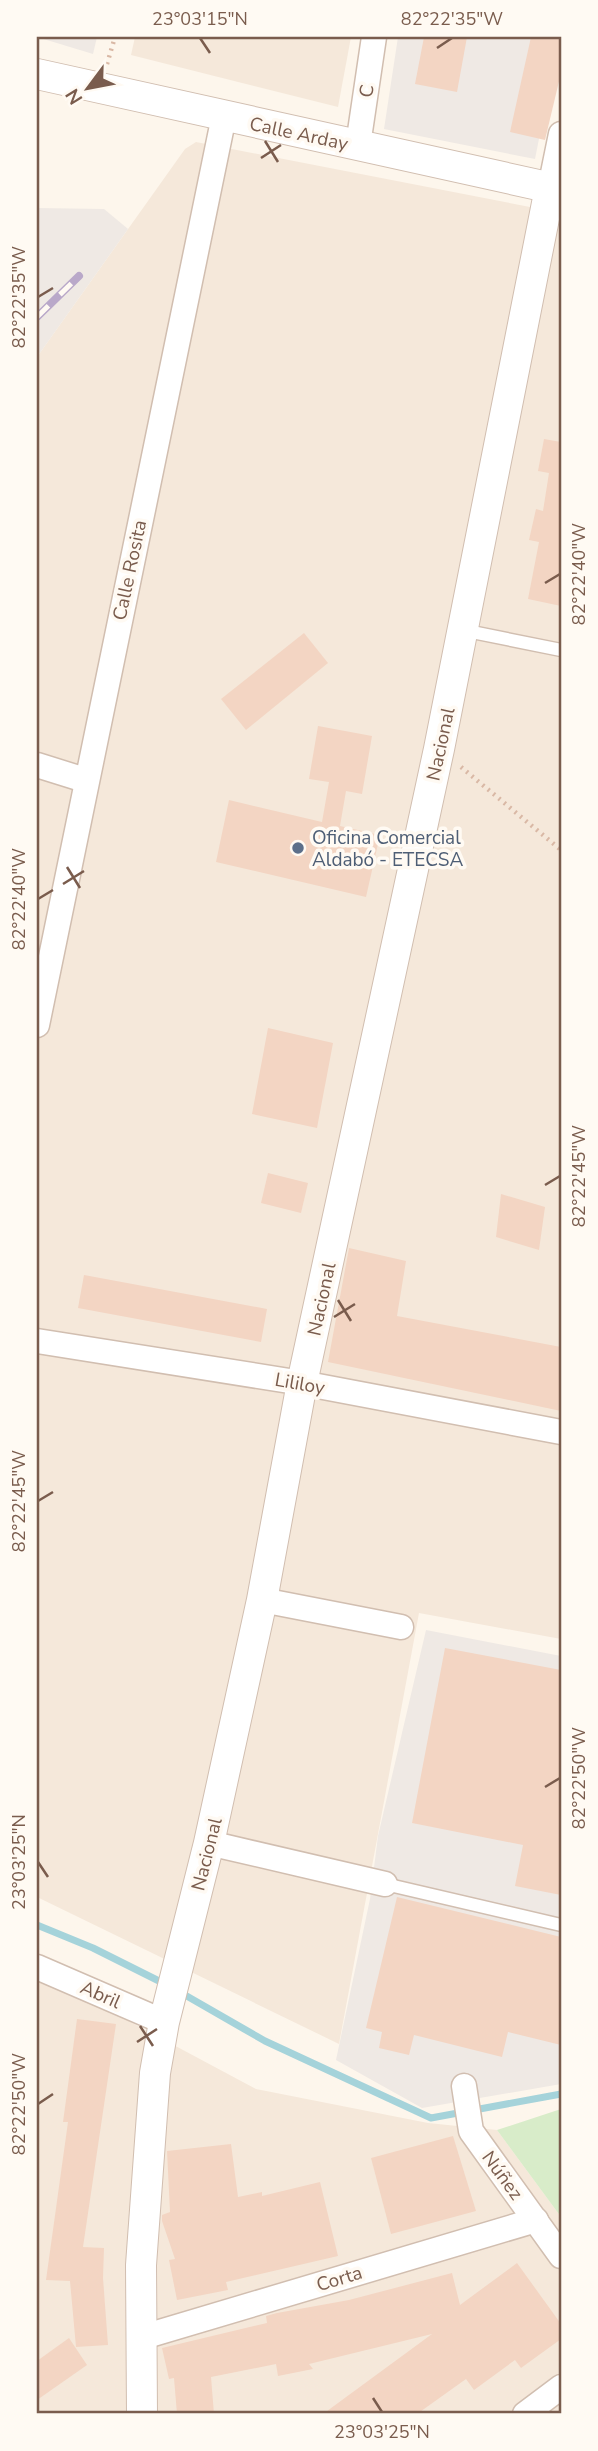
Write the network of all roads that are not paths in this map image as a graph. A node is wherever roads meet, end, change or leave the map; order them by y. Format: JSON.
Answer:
{"nodes":[{"id":1,"x":374,"y":37,"type":"edge"},
{"id":2,"x":37,"y":74,"type":"edge"},
{"id":3,"x":224,"y":116,"type":"junction"},
{"id":4,"x":561,"y":134,"type":"edge"},
{"id":5,"x":358,"y":145,"type":"junction"},
{"id":6,"x":555,"y":189,"type":"edge"},
{"id":7,"x":462,"y":630,"type":"junction"},
{"id":8,"x":561,"y":650,"type":"edge"},
{"id":9,"x":37,"y":765,"type":"edge"},
{"id":10,"x":85,"y":780,"type":"junction"},
{"id":11,"x":37,"y":1025,"type":"edge"},
{"id":12,"x":37,"y":1341,"type":"edge"},
{"id":13,"x":302,"y":1383,"type":"junction"},
{"id":14,"x":561,"y":1432,"type":"edge"},
{"id":15,"x":262,"y":1600,"type":"junction"},
{"id":16,"x":401,"y":1627,"type":"dead end"},
{"id":17,"x":209,"y":1843,"type":"junction"},
{"id":18,"x":385,"y":1884,"type":"joint"},
{"id":19,"x":561,"y":1925,"type":"edge"},
{"id":20,"x":37,"y":1967,"type":"edge"},
{"id":21,"x":166,"y":2013,"type":"junction"},
{"id":22,"x":464,"y":2086,"type":"dead end"},
{"id":23,"x":536,"y":2220,"type":"junction"},
{"id":24,"x":561,"y":2256,"type":"edge"},
{"id":25,"x":143,"y":2337,"type":"junction"},
{"id":26,"x":561,"y":2388,"type":"edge"},
{"id":27,"x":142,"y":2414,"type":"edge"},
{"id":28,"x":525,"y":2414,"type":"edge"}],
"edges":[{"from":1,"to":5,"type":"street","name":"C"},
{"from":2,"to":3,"type":"street","name":"Calle Arday"},
{"from":3,"to":5,"type":"street","name":"Calle Arday"},
{"from":3,"to":10,"type":"street","name":"Calle Rosita"},
{"from":4,"to":6,"type":"street"},
{"from":5,"to":6,"type":"street","name":"Calle Arday"},
{"from":6,"to":7,"type":"street","name":"Nacional"},
{"from":7,"to":8,"type":"lane"},
{"from":7,"to":13,"type":"street","name":"Nacional"},
{"from":9,"to":10,"type":"street"},
{"from":10,"to":11,"type":"street","name":"Calle Rosita"},
{"from":12,"to":13,"type":"street","name":"Lililoy"},
{"from":13,"to":14,"type":"street","name":"Lililoy"},
{"from":13,"to":15,"type":"street","name":"Nacional"},
{"from":15,"to":16,"type":"street"},
{"from":15,"to":17,"type":"street","name":"Nacional"},
{"from":17,"to":18,"type":"street"},
{"from":17,"to":21,"type":"street","name":"Nacional"},
{"from":18,"to":19,"type":"lane"},
{"from":20,"to":21,"type":"street","name":"Abril"},
{"from":21,"to":25,"type":"street","name":"Nacional"},
{"from":22,"to":23,"type":"street","name":"Núñez"},
{"from":23,"to":24,"type":"street","name":"Núñez"},
{"from":23,"to":25,"type":"street","name":"Corta"},
{"from":25,"to":27,"type":"street","name":"Nacional"},
{"from":26,"to":28,"type":"street"}]}
